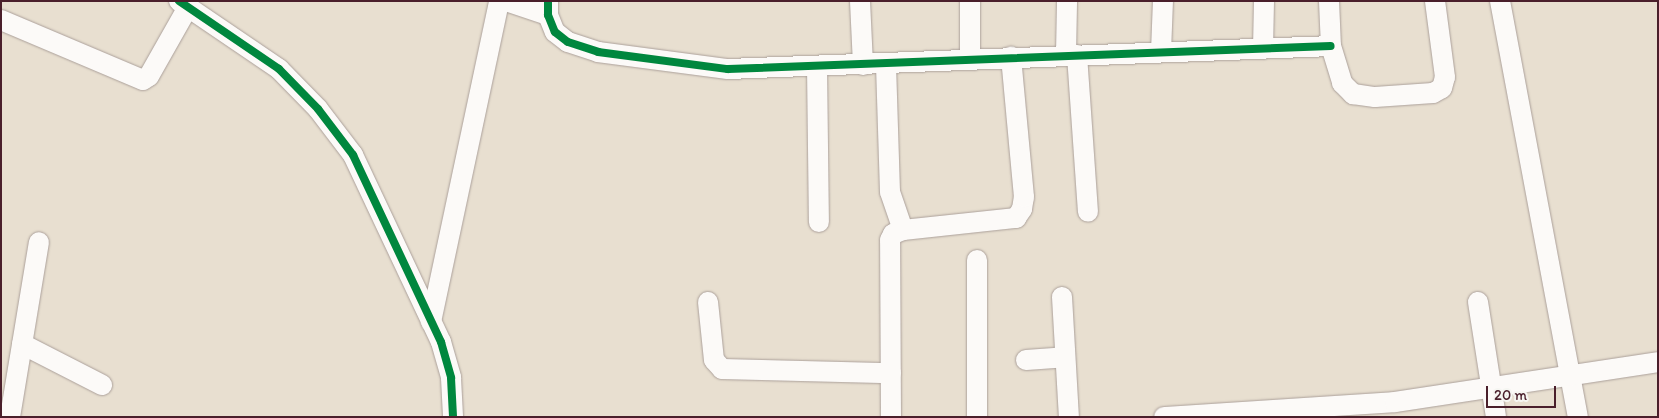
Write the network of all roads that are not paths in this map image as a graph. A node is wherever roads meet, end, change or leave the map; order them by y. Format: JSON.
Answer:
{"nodes":[{"id":1,"x":499,"y":1,"type":"edge"},
{"id":2,"x":506,"y":1,"type":"edge"},
{"id":3,"x":860,"y":1,"type":"edge"},
{"id":4,"x":970,"y":1,"type":"edge"},
{"id":5,"x":1067,"y":1,"type":"edge"},
{"id":6,"x":1162,"y":1,"type":"edge"},
{"id":7,"x":1264,"y":1,"type":"edge"},
{"id":8,"x":1329,"y":1,"type":"edge"},
{"id":9,"x":1435,"y":1,"type":"edge"},
{"id":10,"x":1500,"y":1,"type":"edge"},
{"id":11,"x":183,"y":4,"type":"edge"},
{"id":12,"x":548,"y":8,"type":"edge"},
{"id":13,"x":1,"y":20,"type":"edge"},
{"id":14,"x":1331,"y":46,"type":"junction"},
{"id":15,"x":1263,"y":49,"type":"junction"},
{"id":16,"x":1162,"y":52,"type":"junction"},
{"id":17,"x":1072,"y":55,"type":"junction"},
{"id":18,"x":1012,"y":57,"type":"junction"},
{"id":19,"x":970,"y":59,"type":"junction"},
{"id":20,"x":863,"y":65,"type":"junction"},
{"id":21,"x":886,"y":65,"type":"junction"},
{"id":22,"x":817,"y":66,"type":"junction"},
{"id":23,"x":1088,"y":212,"type":"dead end"},
{"id":24,"x":819,"y":222,"type":"dead end"},
{"id":25,"x":903,"y":230,"type":"junction"},
{"id":26,"x":39,"y":242,"type":"dead end"},
{"id":27,"x":977,"y":260,"type":"dead end"},
{"id":28,"x":1062,"y":297,"type":"dead end"},
{"id":29,"x":708,"y":302,"type":"dead end"},
{"id":30,"x":1478,"y":302,"type":"dead end"},
{"id":31,"x":431,"y":322,"type":"junction"},
{"id":32,"x":22,"y":344,"type":"junction"},
{"id":33,"x":1066,"y":357,"type":"junction"},
{"id":34,"x":1026,"y":360,"type":"dead end"},
{"id":35,"x":1658,"y":362,"type":"edge"},
{"id":36,"x":891,"y":373,"type":"junction"},
{"id":37,"x":1572,"y":375,"type":"junction"},
{"id":38,"x":102,"y":385,"type":"dead end"},
{"id":39,"x":1490,"y":387,"type":"junction"},
{"id":40,"x":10,"y":417,"type":"edge"},
{"id":41,"x":452,"y":417,"type":"edge"},
{"id":42,"x":891,"y":417,"type":"edge"},
{"id":43,"x":977,"y":417,"type":"edge"},
{"id":44,"x":1069,"y":417,"type":"edge"},
{"id":45,"x":1164,"y":417,"type":"edge"},
{"id":46,"x":1496,"y":417,"type":"edge"},
{"id":47,"x":1578,"y":417,"type":"edge"}],
"edges":[{"from":1,"to":31,"type":"street"},
{"from":2,"to":12,"type":"street"},
{"from":3,"to":20,"type":"street"},
{"from":4,"to":19,"type":"street"},
{"from":5,"to":17,"type":"street"},
{"from":6,"to":16,"type":"street"},
{"from":7,"to":15,"type":"street"},
{"from":8,"to":14,"type":"street"},
{"from":9,"to":14,"type":"street"},
{"from":10,"to":37,"type":"street"},
{"from":11,"to":13,"type":"street"},
{"from":11,"to":31,"type":"street"},
{"from":12,"to":22,"type":"street"},
{"from":14,"to":15,"type":"street"},
{"from":15,"to":16,"type":"street"},
{"from":16,"to":17,"type":"street"},
{"from":17,"to":18,"type":"street"},
{"from":17,"to":23,"type":"street"},
{"from":18,"to":19,"type":"street"},
{"from":18,"to":25,"type":"street"},
{"from":19,"to":21,"type":"street"},
{"from":20,"to":21,"type":"street"},
{"from":20,"to":22,"type":"street"},
{"from":21,"to":25,"type":"street"},
{"from":22,"to":24,"type":"street"},
{"from":25,"to":36,"type":"street"},
{"from":26,"to":32,"type":"street"},
{"from":27,"to":43,"type":"street"},
{"from":28,"to":33,"type":"street"},
{"from":29,"to":36,"type":"street"},
{"from":30,"to":39,"type":"street"},
{"from":31,"to":41,"type":"street"},
{"from":32,"to":38,"type":"street"},
{"from":32,"to":40,"type":"street"},
{"from":33,"to":34,"type":"street"},
{"from":33,"to":44,"type":"street"},
{"from":35,"to":37,"type":"street"},
{"from":36,"to":42,"type":"street"},
{"from":37,"to":39,"type":"street"},
{"from":37,"to":47,"type":"street"},
{"from":39,"to":45,"type":"street"},
{"from":39,"to":46,"type":"street"}]}
